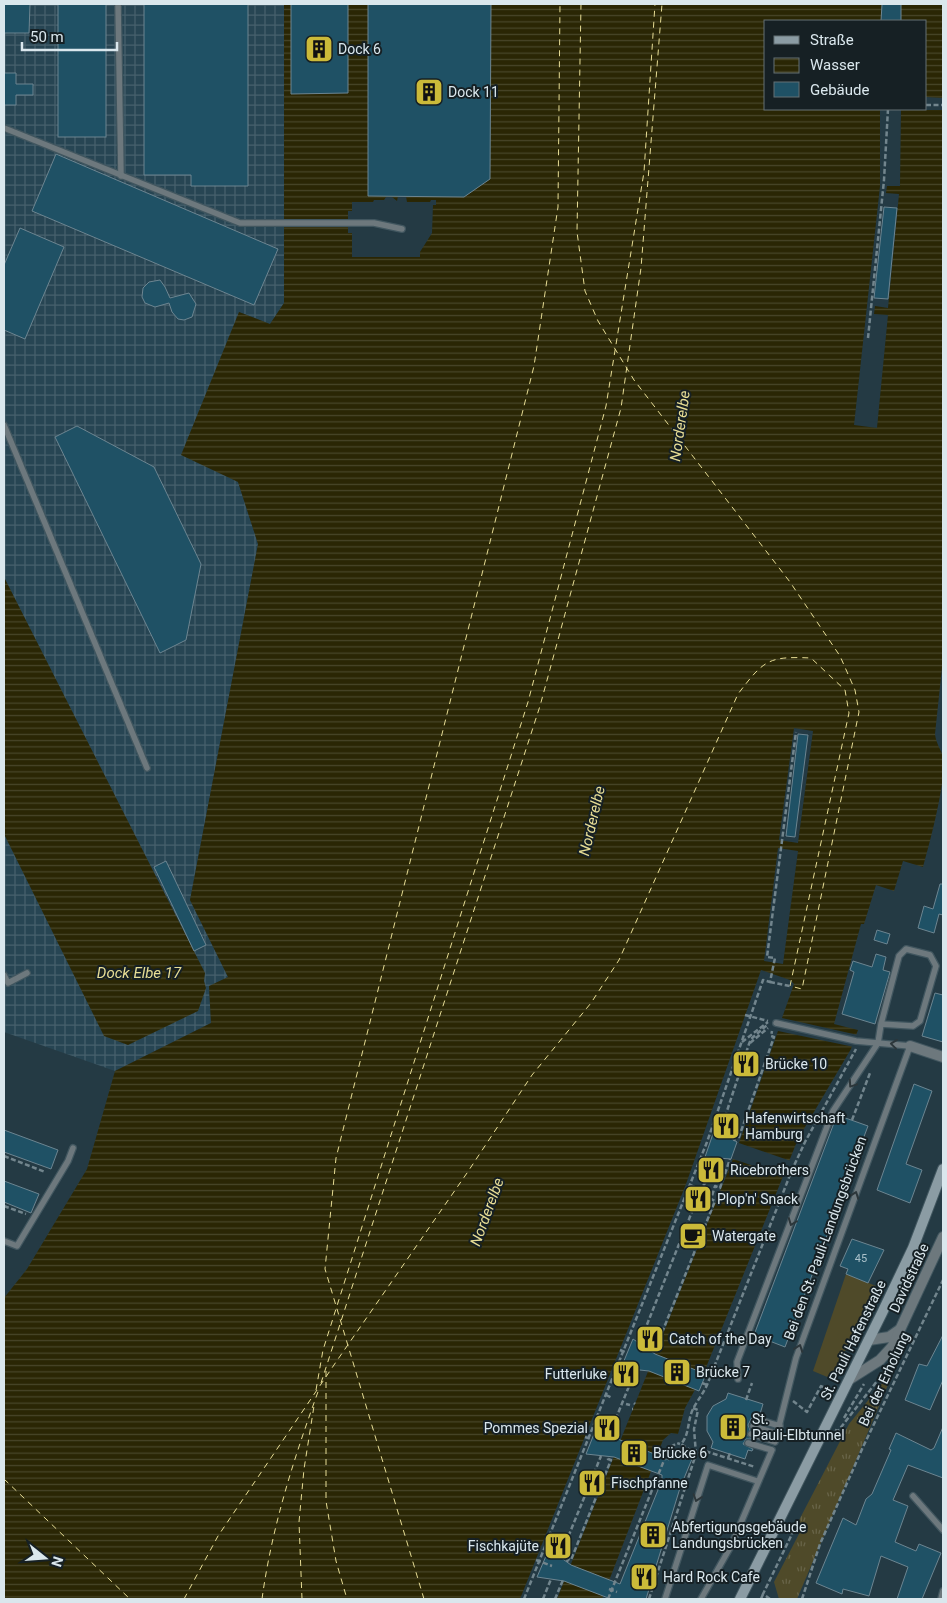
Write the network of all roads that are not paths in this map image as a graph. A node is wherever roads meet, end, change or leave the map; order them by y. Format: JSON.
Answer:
{"nodes":[{"id":1,"x":118,"y":4,"type":"edge"},
{"id":2,"x":4,"y":128,"type":"edge"},
{"id":3,"x":121,"y":176,"type":"junction"},
{"id":4,"x":402,"y":229,"type":"dead end"},
{"id":5,"x":4,"y":425,"type":"edge"},
{"id":6,"x":146,"y":768,"type":"dead end"},
{"id":7,"x":27,"y":973,"type":"dead end"},
{"id":8,"x":4,"y":975,"type":"edge"},
{"id":9,"x":773,"y":1022,"type":"road end"},
{"id":10,"x":881,"y":1024,"type":"junction"},
{"id":11,"x":878,"y":1042,"type":"junction"},
{"id":12,"x":910,"y":1046,"type":"junction"},
{"id":13,"x":943,"y":1057,"type":"edge"},
{"id":14,"x":73,"y":1148,"type":"dead end"},
{"id":15,"x":943,"y":1169,"type":"edge"},
{"id":16,"x":943,"y":1237,"type":"edge"},
{"id":17,"x":4,"y":1241,"type":"edge"},
{"id":18,"x":899,"y":1330,"type":"junction"},
{"id":19,"x":869,"y":1340,"type":"junction"},
{"id":20,"x":738,"y":1379,"type":"dead end"},
{"id":21,"x":850,"y":1379,"type":"junction"},
{"id":22,"x":756,"y":1419,"type":"dead end"},
{"id":23,"x":754,"y":1426,"type":"dead end"},
{"id":24,"x":780,"y":1426,"type":"junction"},
{"id":25,"x":751,"y":1434,"type":"dead end"},
{"id":26,"x":778,"y":1434,"type":"junction"},
{"id":27,"x":748,"y":1443,"type":"dead end"},
{"id":28,"x":758,"y":1481,"type":"junction"},
{"id":29,"x":913,"y":1496,"type":"dead end"},
{"id":30,"x":943,"y":1530,"type":"edge"},
{"id":31,"x":943,"y":1591,"type":"edge"},
{"id":32,"x":665,"y":1599,"type":"edge"},
{"id":33,"x":701,"y":1599,"type":"edge"},
{"id":34,"x":740,"y":1599,"type":"edge"},
{"id":35,"x":941,"y":1599,"type":"edge"}],
"edges":[{"from":1,"to":3,"type":"lane"},
{"from":2,"to":3,"type":"lane"},
{"from":3,"to":4,"type":"lane"},
{"from":5,"to":6,"type":"lane"},
{"from":7,"to":8,"type":"lane"},
{"from":9,"to":11,"type":"lane"},
{"from":10,"to":10,"type":"lane"},
{"from":10,"to":11,"type":"lane"},
{"from":12,"to":11,"type":"lane","one_way":true},
{"from":11,"to":20,"type":"lane","one_way":true},
{"from":12,"to":13,"type":"street"},
{"from":24,"to":12,"type":"lane","name":"Bei den St. Pauli-Landungsbrücken","one_way":true},
{"from":14,"to":17,"type":"lane"},
{"from":15,"to":19,"type":"main road","name":"St. Pauli Hafenstraße"},
{"from":16,"to":18,"type":"street","name":"Davidstraße"},
{"from":18,"to":19,"type":"street","name":"Davidstraße"},
{"from":18,"to":21,"type":"street","name":"Davidstraße"},
{"from":19,"to":21,"type":"main road","name":"St. Pauli Hafenstraße"},
{"from":21,"to":34,"type":"main road","name":"St. Pauli Hafenstraße"},
{"from":22,"to":24,"type":"lane"},
{"from":23,"to":26,"type":"lane"},
{"from":24,"to":26,"type":"lane","name":"Bei den St. Pauli-Landungsbrücken"},
{"from":25,"to":26,"type":"lane","name":"Bei den St. Pauli-Landungsbrücken"},
{"from":27,"to":28,"type":"lane"},
{"from":28,"to":32,"type":"lane","one_way":true},
{"from":28,"to":33,"type":"lane"},
{"from":29,"to":30,"type":"lane"},
{"from":31,"to":35,"type":"lane"}]}
